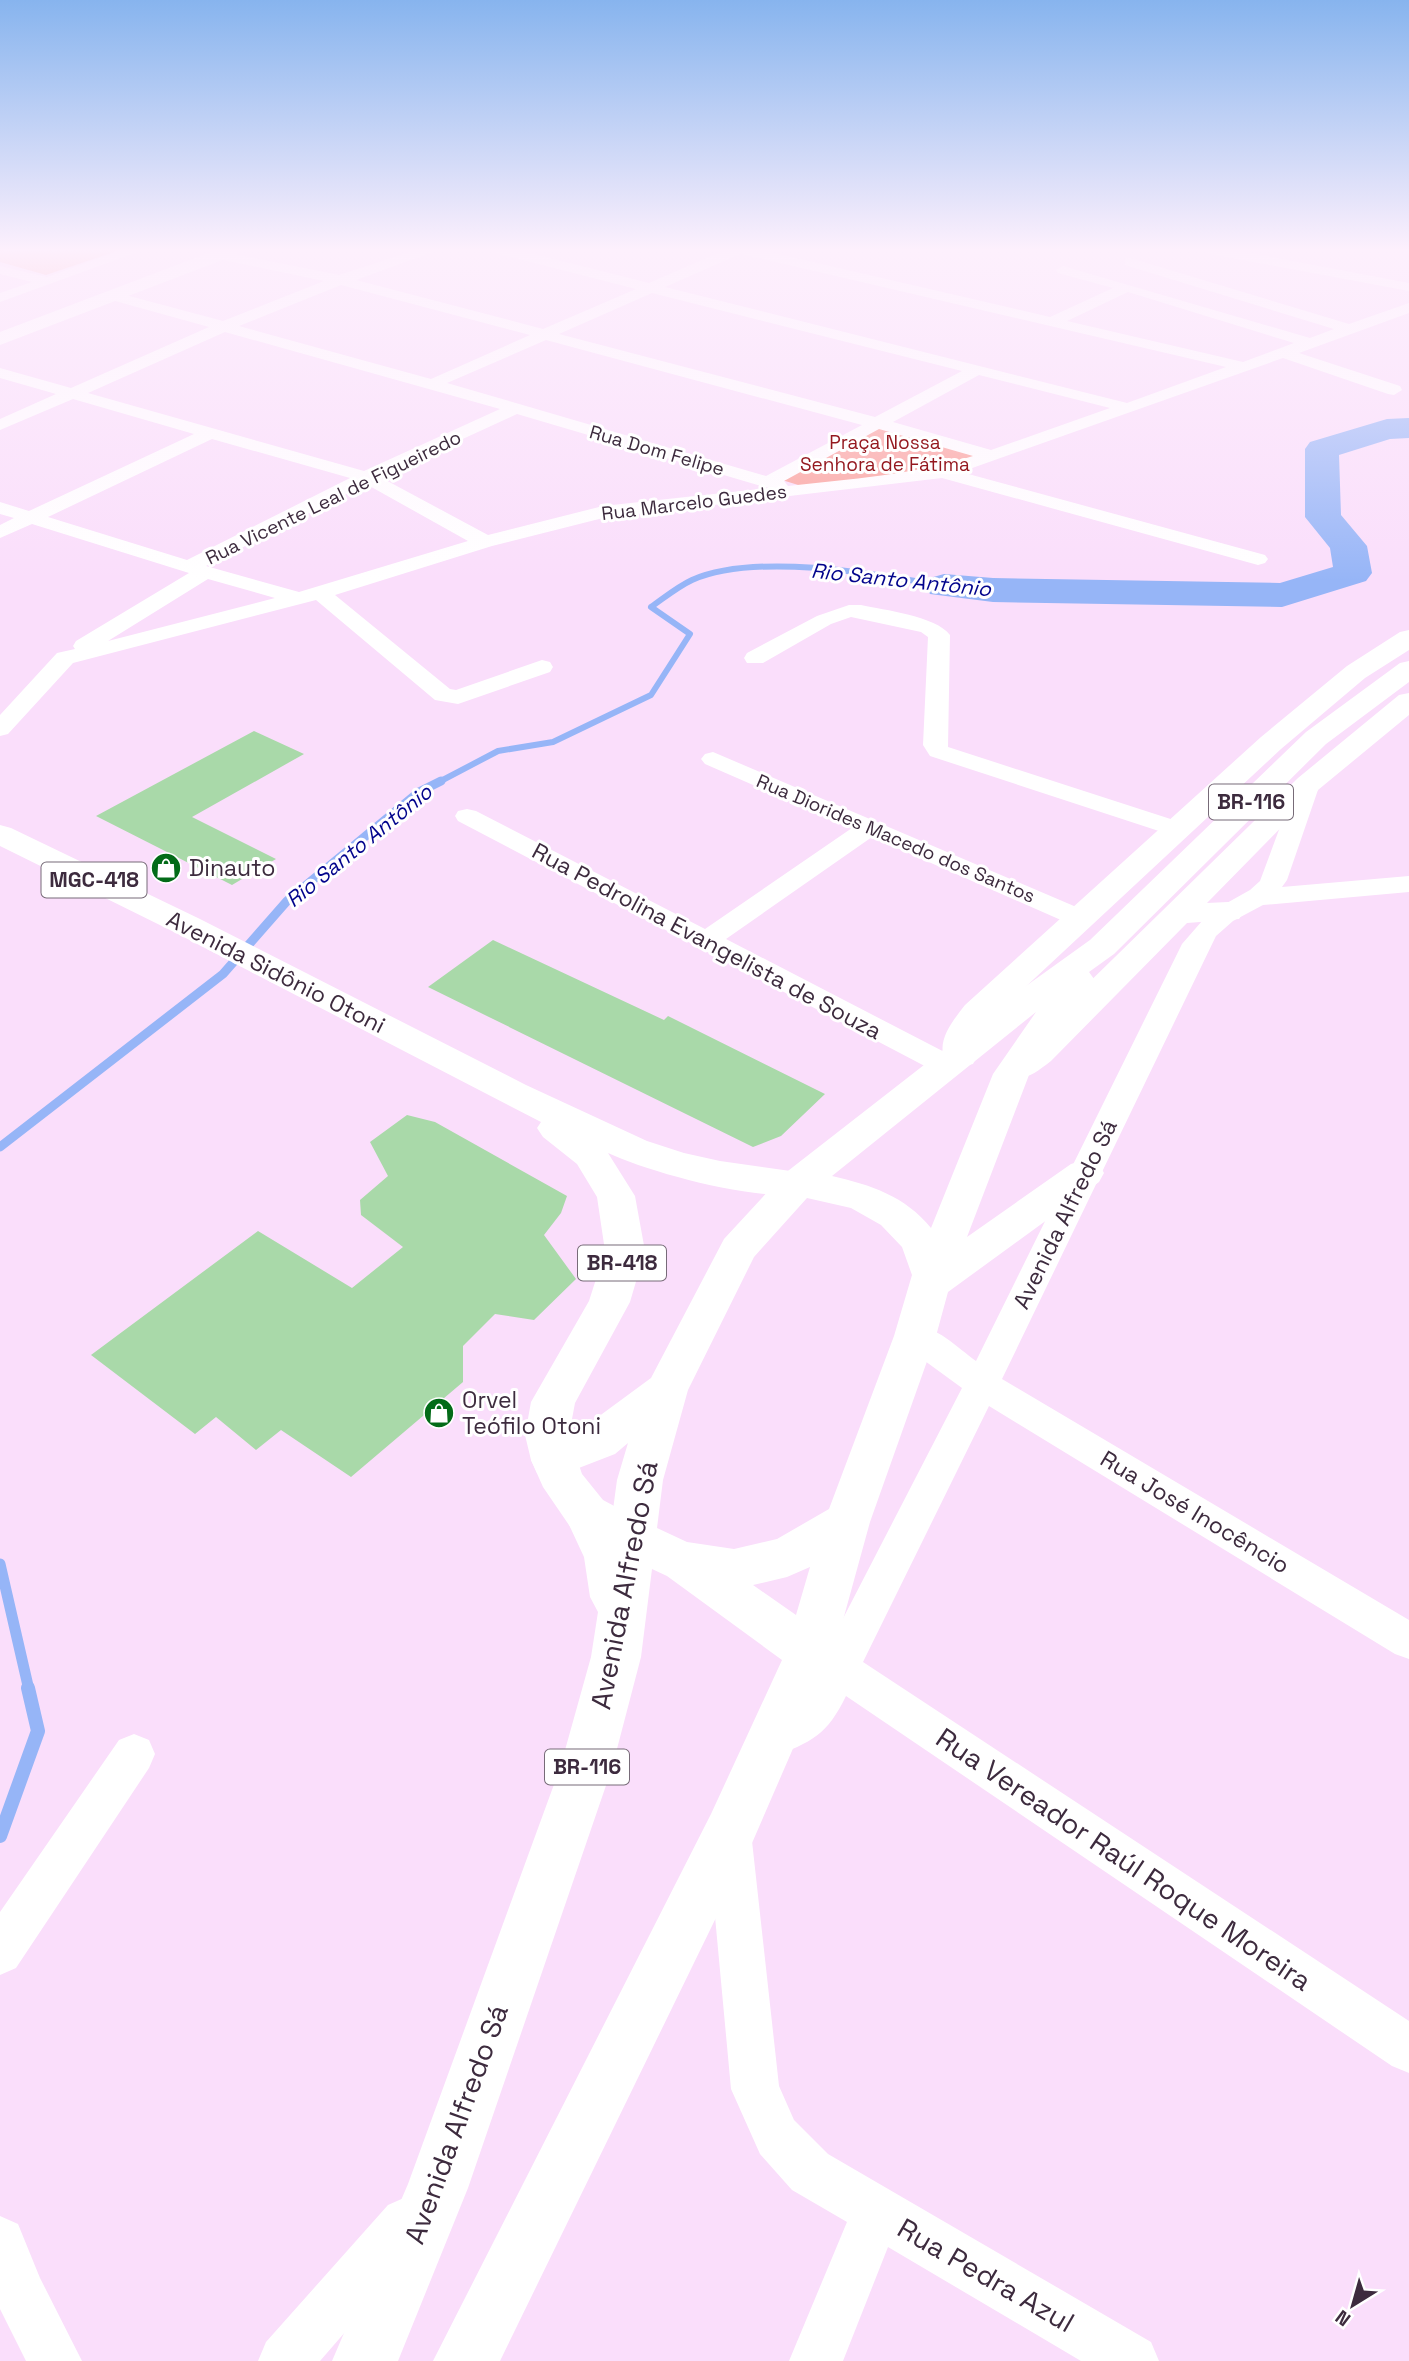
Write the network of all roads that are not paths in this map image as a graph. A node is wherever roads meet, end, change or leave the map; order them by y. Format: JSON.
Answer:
{"nodes":[{"id":1,"x":149,"y":360,"type":"edge"},
{"id":2,"x":347,"y":360,"type":"edge"},
{"id":3,"x":486,"y":360,"type":"edge"},
{"id":4,"x":642,"y":360,"type":"edge"},
{"id":5,"x":932,"y":360,"type":"edge"},
{"id":6,"x":1216,"y":360,"type":"edge"},
{"id":7,"x":1265,"y":360,"type":"edge"},
{"id":8,"x":1303,"y":360,"type":"edge"},
{"id":9,"x":1245,"y":367,"type":"junction"},
{"id":10,"x":975,"y":371,"type":"junction"},
{"id":11,"x":0,"y":373,"type":"edge"},
{"id":12,"x":432,"y":384,"type":"junction"},
{"id":13,"x":1394,"y":390,"type":"dead end"},
{"id":14,"x":73,"y":394,"type":"junction"},
{"id":15,"x":1128,"y":408,"type":"junction"},
{"id":16,"x":514,"y":409,"type":"junction"},
{"id":17,"x":880,"y":424,"type":"junction"},
{"id":18,"x":0,"y":425,"type":"edge"},
{"id":19,"x":209,"y":433,"type":"junction"},
{"id":20,"x":992,"y":456,"type":"junction"},
{"id":21,"x":942,"y":471,"type":"junction"},
{"id":22,"x":366,"y":477,"type":"junction"},
{"id":23,"x":768,"y":482,"type":"junction"},
{"id":24,"x":797,"y":491,"type":"junction"},
{"id":25,"x":0,"y":508,"type":"edge"},
{"id":26,"x":31,"y":518,"type":"junction"},
{"id":27,"x":0,"y":532,"type":"edge"},
{"id":28,"x":485,"y":542,"type":"junction"},
{"id":29,"x":1258,"y":559,"type":"dead end"},
{"id":30,"x":197,"y":570,"type":"junction"},
{"id":31,"x":309,"y":596,"type":"junction"},
{"id":32,"x":1409,"y":638,"type":"edge"},
{"id":33,"x":65,"y":658,"type":"junction"},
{"id":34,"x":755,"y":658,"type":"dead end"},
{"id":35,"x":542,"y":667,"type":"dead end"},
{"id":36,"x":1409,"y":668,"type":"edge"},
{"id":37,"x":1407,"y":704,"type":"edge"},
{"id":38,"x":0,"y":729,"type":"edge"},
{"id":39,"x":713,"y":759,"type":"dead end"},
{"id":40,"x":1308,"y":784,"type":"junction"},
{"id":41,"x":467,"y":816,"type":"dead end"},
{"id":42,"x":869,"y":828,"type":"junction"},
{"id":43,"x":1177,"y":829,"type":"junction"},
{"id":44,"x":0,"y":834,"type":"edge"},
{"id":45,"x":1409,"y":884,"type":"edge"},
{"id":46,"x":1259,"y":897,"type":"junction"},
{"id":47,"x":1228,"y":912,"type":"junction"},
{"id":48,"x":1177,"y":914,"type":"junction"},
{"id":49,"x":1079,"y":918,"type":"junction"},
{"id":50,"x":188,"y":926,"type":"joint"},
{"id":51,"x":707,"y":940,"type":"junction"},
{"id":52,"x":1102,"y":947,"type":"junction"},
{"id":53,"x":954,"y":1061,"type":"junction"},
{"id":54,"x":1011,"y":1074,"type":"junction"},
{"id":55,"x":513,"y":1094,"type":"junction"},
{"id":56,"x":1085,"y":1173,"type":"junction"},
{"id":57,"x":798,"y":1183,"type":"junction"},
{"id":58,"x":931,"y":1280,"type":"junction"},
{"id":59,"x":915,"y":1336,"type":"junction"},
{"id":60,"x":982,"y":1384,"type":"junction"},
{"id":61,"x":666,"y":1390,"type":"junction"},
{"id":62,"x":553,"y":1460,"type":"junction"},
{"id":63,"x":587,"y":1514,"type":"junction"},
{"id":64,"x":847,"y":1522,"type":"junction"},
{"id":65,"x":632,"y":1538,"type":"junction"},
{"id":66,"x":681,"y":1560,"type":"junction"},
{"id":67,"x":1409,"y":1641,"type":"edge"},
{"id":68,"x":616,"y":1657,"type":"junction"},
{"id":69,"x":825,"y":1660,"type":"junction"},
{"id":70,"x":134,"y":1754,"type":"dead end"},
{"id":71,"x":730,"y":1832,"type":"junction"},
{"id":72,"x":0,"y":1952,"type":"edge"},
{"id":73,"x":1409,"y":2049,"type":"edge"},
{"id":74,"x":437,"y":2188,"type":"junction"},
{"id":75,"x":877,"y":2211,"type":"junction"},
{"id":76,"x":0,"y":2242,"type":"edge"},
{"id":77,"x":55,"y":2361,"type":"edge"},
{"id":78,"x":285,"y":2361,"type":"edge"},
{"id":79,"x":365,"y":2361,"type":"edge"},
{"id":80,"x":466,"y":2361,"type":"edge"},
{"id":81,"x":816,"y":2361,"type":"edge"},
{"id":82,"x":1132,"y":2361,"type":"edge"}],
"edges":[{"from":1,"to":14,"type":"street"},
{"from":2,"to":12,"type":"street","name":"Rua Dom Felipe"},
{"from":3,"to":12,"type":"street"},
{"from":4,"to":17,"type":"street"},
{"from":5,"to":10,"type":"street"},
{"from":6,"to":9,"type":"street"},
{"from":7,"to":9,"type":"street","name":"Rua Marcelo Guedes"},
{"from":8,"to":13,"type":"street"},
{"from":9,"to":15,"type":"street","name":"Rua Marcelo Guedes"},
{"from":10,"to":15,"type":"street"},
{"from":10,"to":17,"type":"street"},
{"from":11,"to":14,"type":"street"},
{"from":12,"to":16,"type":"street","name":"Rua Dom Felipe"},
{"from":14,"to":18,"type":"street"},
{"from":14,"to":19,"type":"street"},
{"from":15,"to":20,"type":"street","name":"Rua Marcelo Guedes"},
{"from":16,"to":22,"type":"street","name":"Rua Vicente Leal de Figueiredo"},
{"from":16,"to":23,"type":"street","name":"Rua Dom Felipe"},
{"from":17,"to":20,"type":"street"},
{"from":17,"to":23,"type":"street"},
{"from":19,"to":22,"type":"street"},
{"from":19,"to":26,"type":"street"},
{"from":20,"to":21,"type":"street","name":"Rua Marcelo Guedes"},
{"from":21,"to":24,"type":"street","name":"Rua Marcelo Guedes"},
{"from":21,"to":29,"type":"street"},
{"from":22,"to":28,"type":"street"},
{"from":22,"to":30,"type":"street","name":"Rua Vicente Leal de Figueiredo"},
{"from":23,"to":24,"type":"street","name":"Rua Dom Felipe"},
{"from":24,"to":28,"type":"street","name":"Rua Marcelo Guedes"},
{"from":25,"to":26,"type":"street"},
{"from":26,"to":27,"type":"street"},
{"from":26,"to":30,"type":"street"},
{"from":28,"to":31,"type":"street","name":"Rua Marcelo Guedes"},
{"from":30,"to":31,"type":"street"},
{"from":30,"to":33,"type":"street","name":"Rua Vicente Leal de Figueiredo"},
{"from":31,"to":33,"type":"street","name":"Rua Marcelo Guedes"},
{"from":31,"to":35,"type":"street"},
{"from":32,"to":43,"type":"main road"},
{"from":33,"to":38,"type":"street"},
{"from":34,"to":43,"type":"street"},
{"from":36,"to":52,"type":"main road","name":"Avenida Alfredo Sá","number":"BR-116"},
{"from":37,"to":40,"type":"main road"},
{"from":39,"to":42,"type":"street","name":"Rua Diorides Macedo dos Santos"},
{"from":40,"to":46,"type":"street"},
{"from":40,"to":48,"type":"main road"},
{"from":41,"to":51,"type":"street","name":"Rua Pedrolina Evangelista de Souza"},
{"from":42,"to":49,"type":"street","name":"Rua Diorides Macedo dos Santos"},
{"from":42,"to":51,"type":"street"},
{"from":43,"to":49,"type":"main road"},
{"from":44,"to":50,"type":"main road","name":"Avenida Sidônio Otoni","number":"MGC-418"},
{"from":45,"to":46,"type":"street"},
{"from":46,"to":47,"type":"street","name":"Avenida Alfredo Sá"},
{"from":47,"to":48,"type":"main road"},
{"from":47,"to":56,"type":"street","name":"Avenida Alfredo Sá"},
{"from":48,"to":54,"type":"main road"},
{"from":49,"to":53,"type":"main road"},
{"from":50,"to":55,"type":"main road","name":"Avenida Sidônio Otoni","number":"BR-418"},
{"from":51,"to":53,"type":"street","name":"Rua Pedrolina Evangelista de Souza"},
{"from":52,"to":53,"type":"main road","name":"Avenida Alfredo Sá","number":"BR-116"},
{"from":52,"to":54,"type":"main road","number":"BR-116"},
{"from":53,"to":57,"type":"main road","name":"Avenida Alfredo Sá","number":"BR-116"},
{"from":54,"to":58,"type":"main road","number":"BR-116"},
{"from":55,"to":57,"type":"main road","number":"BR-418"},
{"from":55,"to":62,"type":"main road","number":"BR-418"},
{"from":56,"to":58,"type":"main road"},
{"from":56,"to":60,"type":"street","name":"Avenida Alfredo Sá"},
{"from":57,"to":58,"type":"main road"},
{"from":57,"to":61,"type":"main road","name":"Avenida Alfredo Sá","number":"BR-116"},
{"from":58,"to":59,"type":"main road","name":"Avenida Alfredo Sá","number":"BR-116"},
{"from":59,"to":60,"type":"street","name":"Rua José Inocêncio"},
{"from":59,"to":64,"type":"main road","name":"Avenida Alfredo Sá","number":"BR-116"},
{"from":60,"to":67,"type":"street","name":"Rua José Inocêncio"},
{"from":60,"to":69,"type":"street","name":"Avenida Alfredo Sá"},
{"from":61,"to":62,"type":"main road"},
{"from":61,"to":65,"type":"main road","name":"Avenida Alfredo Sá","number":"BR-116"},
{"from":62,"to":63,"type":"main road","number":"BR-418"},
{"from":63,"to":65,"type":"main road","number":"BR-418"},
{"from":63,"to":68,"type":"main road"},
{"from":64,"to":66,"type":"main road"},
{"from":64,"to":69,"type":"main road","name":"Avenida Alfredo Sá","number":"BR-116"},
{"from":65,"to":66,"type":"main road"},
{"from":65,"to":68,"type":"main road","name":"Avenida Alfredo Sá","number":"BR-116"},
{"from":66,"to":69,"type":"main road"},
{"from":68,"to":74,"type":"main road","name":"Avenida Alfredo Sá","number":"BR-116"},
{"from":69,"to":71,"type":"main road","name":"Avenida Alfredo Sá","number":"BR-116"},
{"from":69,"to":73,"type":"street","name":"Rua Vereador Raúl Roque Moreira"},
{"from":70,"to":72,"type":"street"},
{"from":71,"to":75,"type":"street","name":"Rua Pedra Azul"},
{"from":71,"to":80,"type":"main road","name":"Avenida Alfredo Sá","number":"BR-116"},
{"from":74,"to":78,"type":"street"},
{"from":74,"to":79,"type":"main road","name":"Avenida Alfredo Sá","number":"BR-116"},
{"from":75,"to":81,"type":"street"},
{"from":75,"to":82,"type":"street","name":"Rua Pedra Azul"},
{"from":76,"to":77,"type":"street"}]}
